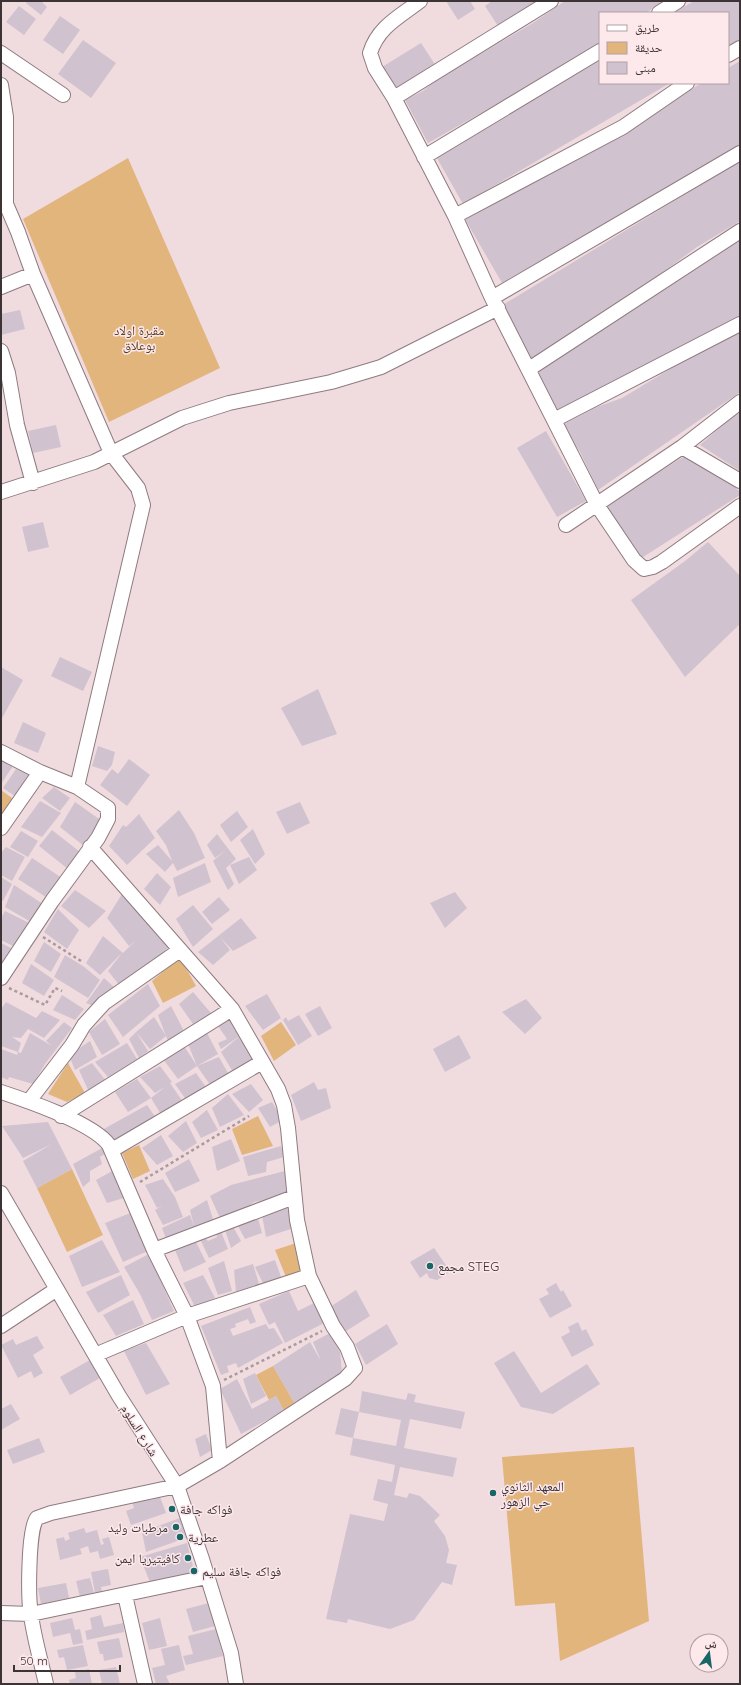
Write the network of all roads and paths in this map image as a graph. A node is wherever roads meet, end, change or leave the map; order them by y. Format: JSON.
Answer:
{"nodes":[{"id":1,"x":420,"y":1,"type":"edge"},
{"id":2,"x":551,"y":1,"type":"edge"},
{"id":3,"x":678,"y":1,"type":"edge"},
{"id":4,"x":661,"y":12,"type":"edge"},
{"id":5,"x":740,"y":48,"type":"edge"},
{"id":6,"x":599,"y":52,"type":"edge"},
{"id":7,"x":1,"y":53,"type":"edge"},
{"id":8,"x":729,"y":54,"type":"edge"},
{"id":9,"x":686,"y":84,"type":"edge"},
{"id":10,"x":1,"y":85,"type":"edge"},
{"id":11,"x":64,"y":95,"type":"dead end"},
{"id":12,"x":394,"y":98,"type":"junction"},
{"id":13,"x":740,"y":153,"type":"edge"},
{"id":14,"x":424,"y":157,"type":"junction"},
{"id":15,"x":4,"y":204,"type":"edge"},
{"id":16,"x":455,"y":216,"type":"junction"},
{"id":17,"x":740,"y":231,"type":"edge"},
{"id":18,"x":33,"y":274,"type":"junction"},
{"id":19,"x":1,"y":287,"type":"edge"},
{"id":20,"x":495,"y":303,"type":"junction"},
{"id":21,"x":740,"y":324,"type":"edge"},
{"id":22,"x":1,"y":351,"type":"edge"},
{"id":23,"x":529,"y":369,"type":"junction"},
{"id":24,"x":740,"y":402,"type":"edge"},
{"id":25,"x":554,"y":420,"type":"junction"},
{"id":26,"x":682,"y":447,"type":"junction"},
{"id":27,"x":111,"y":453,"type":"junction"},
{"id":28,"x":740,"y":481,"type":"edge"},
{"id":29,"x":33,"y":483,"type":"junction"},
{"id":30,"x":1,"y":492,"type":"edge"},
{"id":31,"x":597,"y":505,"type":"junction"},
{"id":32,"x":740,"y":506,"type":"edge"},
{"id":33,"x":566,"y":525,"type":"dead end"},
{"id":34,"x":1,"y":752,"type":"edge"},
{"id":35,"x":40,"y":772,"type":"junction"},
{"id":36,"x":77,"y":787,"type":"junction"},
{"id":37,"x":1,"y":828,"type":"edge"},
{"id":38,"x":90,"y":847,"type":"junction"},
{"id":39,"x":33,"y":930,"type":"junction"},
{"id":40,"x":180,"y":950,"type":"junction"},
{"id":41,"x":81,"y":961,"type":"dead end"},
{"id":42,"x":4,"y":983,"type":"edge"},
{"id":43,"x":62,"y":991,"type":"dead end"},
{"id":44,"x":232,"y":1009,"type":"junction"},
{"id":45,"x":262,"y":1062,"type":"junction"},
{"id":46,"x":1,"y":1092,"type":"edge"},
{"id":47,"x":29,"y":1101,"type":"junction"},
{"id":48,"x":61,"y":1116,"type":"junction"},
{"id":49,"x":249,"y":1116,"type":"dead end"},
{"id":50,"x":112,"y":1150,"type":"junction"},
{"id":51,"x":129,"y":1190,"type":"junction"},
{"id":52,"x":1,"y":1194,"type":"edge"},
{"id":53,"x":294,"y":1197,"type":"junction"},
{"id":54,"x":154,"y":1250,"type":"junction"},
{"id":55,"x":309,"y":1276,"type":"junction"},
{"id":56,"x":57,"y":1289,"type":"junction"},
{"id":57,"x":187,"y":1316,"type":"junction"},
{"id":58,"x":1,"y":1326,"type":"edge"},
{"id":59,"x":333,"y":1326,"type":"junction"},
{"id":60,"x":95,"y":1355,"type":"junction"},
{"id":61,"x":213,"y":1386,"type":"junction"},
{"id":62,"x":220,"y":1461,"type":"junction"},
{"id":63,"x":176,"y":1486,"type":"junction"},
{"id":64,"x":207,"y":1578,"type":"junction"},
{"id":65,"x":125,"y":1595,"type":"junction"},
{"id":66,"x":1,"y":1613,"type":"edge"},
{"id":67,"x":31,"y":1614,"type":"junction"},
{"id":68,"x":46,"y":1684,"type":"edge"},
{"id":69,"x":145,"y":1684,"type":"edge"},
{"id":70,"x":236,"y":1684,"type":"edge"}],
"edges":[{"from":1,"to":12,"type":"street"},
{"from":2,"to":12,"type":"street"},
{"from":3,"to":4,"type":"street"},
{"from":5,"to":8,"type":"street"},
{"from":6,"to":14,"type":"street"},
{"from":7,"to":11,"type":"street"},
{"from":9,"to":16,"type":"street"},
{"from":10,"to":15,"type":"street"},
{"from":12,"to":14,"type":"street"},
{"from":13,"to":20,"type":"street"},
{"from":14,"to":16,"type":"street"},
{"from":15,"to":18,"type":"street"},
{"from":16,"to":20,"type":"street"},
{"from":17,"to":23,"type":"street"},
{"from":18,"to":19,"type":"street"},
{"from":18,"to":27,"type":"street"},
{"from":20,"to":23,"type":"street"},
{"from":20,"to":27,"type":"street"},
{"from":21,"to":25,"type":"street"},
{"from":22,"to":29,"type":"street"},
{"from":23,"to":25,"type":"street"},
{"from":24,"to":26,"type":"street"},
{"from":25,"to":31,"type":"street"},
{"from":26,"to":28,"type":"street"},
{"from":26,"to":31,"type":"street"},
{"from":27,"to":29,"type":"street"},
{"from":27,"to":36,"type":"street"},
{"from":29,"to":30,"type":"street"},
{"from":31,"to":32,"type":"street"},
{"from":31,"to":33,"type":"street"},
{"from":34,"to":35,"type":"street"},
{"from":35,"to":36,"type":"street"},
{"from":35,"to":37,"type":"street"},
{"from":36,"to":38,"type":"street"},
{"from":38,"to":39,"type":"street"},
{"from":38,"to":40,"type":"street"},
{"from":39,"to":41,"type":"path"},
{"from":39,"to":42,"type":"street"},
{"from":40,"to":44,"type":"street"},
{"from":40,"to":47,"type":"street"},
{"from":42,"to":43,"type":"path"},
{"from":44,"to":45,"type":"street"},
{"from":44,"to":48,"type":"street"},
{"from":45,"to":50,"type":"street"},
{"from":45,"to":53,"type":"street"},
{"from":46,"to":47,"type":"street"},
{"from":47,"to":48,"type":"street"},
{"from":48,"to":50,"type":"street"},
{"from":49,"to":51,"type":"path"},
{"from":50,"to":51,"type":"street"},
{"from":51,"to":54,"type":"street"},
{"from":52,"to":56,"type":"street","name":"شارع السلوم"},
{"from":53,"to":54,"type":"street"},
{"from":53,"to":55,"type":"street"},
{"from":54,"to":57,"type":"street"},
{"from":55,"to":57,"type":"street"},
{"from":55,"to":59,"type":"street"},
{"from":56,"to":58,"type":"street"},
{"from":56,"to":60,"type":"street","name":"شارع السلوم"},
{"from":57,"to":60,"type":"street"},
{"from":57,"to":61,"type":"street"},
{"from":59,"to":61,"type":"path"},
{"from":59,"to":62,"type":"street"},
{"from":60,"to":63,"type":"street","name":"شارع السلوم"},
{"from":61,"to":62,"type":"street"},
{"from":62,"to":63,"type":"street"},
{"from":63,"to":64,"type":"street","name":"شارع السلوم"},
{"from":63,"to":67,"type":"street"},
{"from":64,"to":65,"type":"street"},
{"from":64,"to":70,"type":"street","name":"شارع السلوم"},
{"from":65,"to":67,"type":"street"},
{"from":65,"to":69,"type":"street"},
{"from":66,"to":67,"type":"street"},
{"from":67,"to":68,"type":"street"}]}
